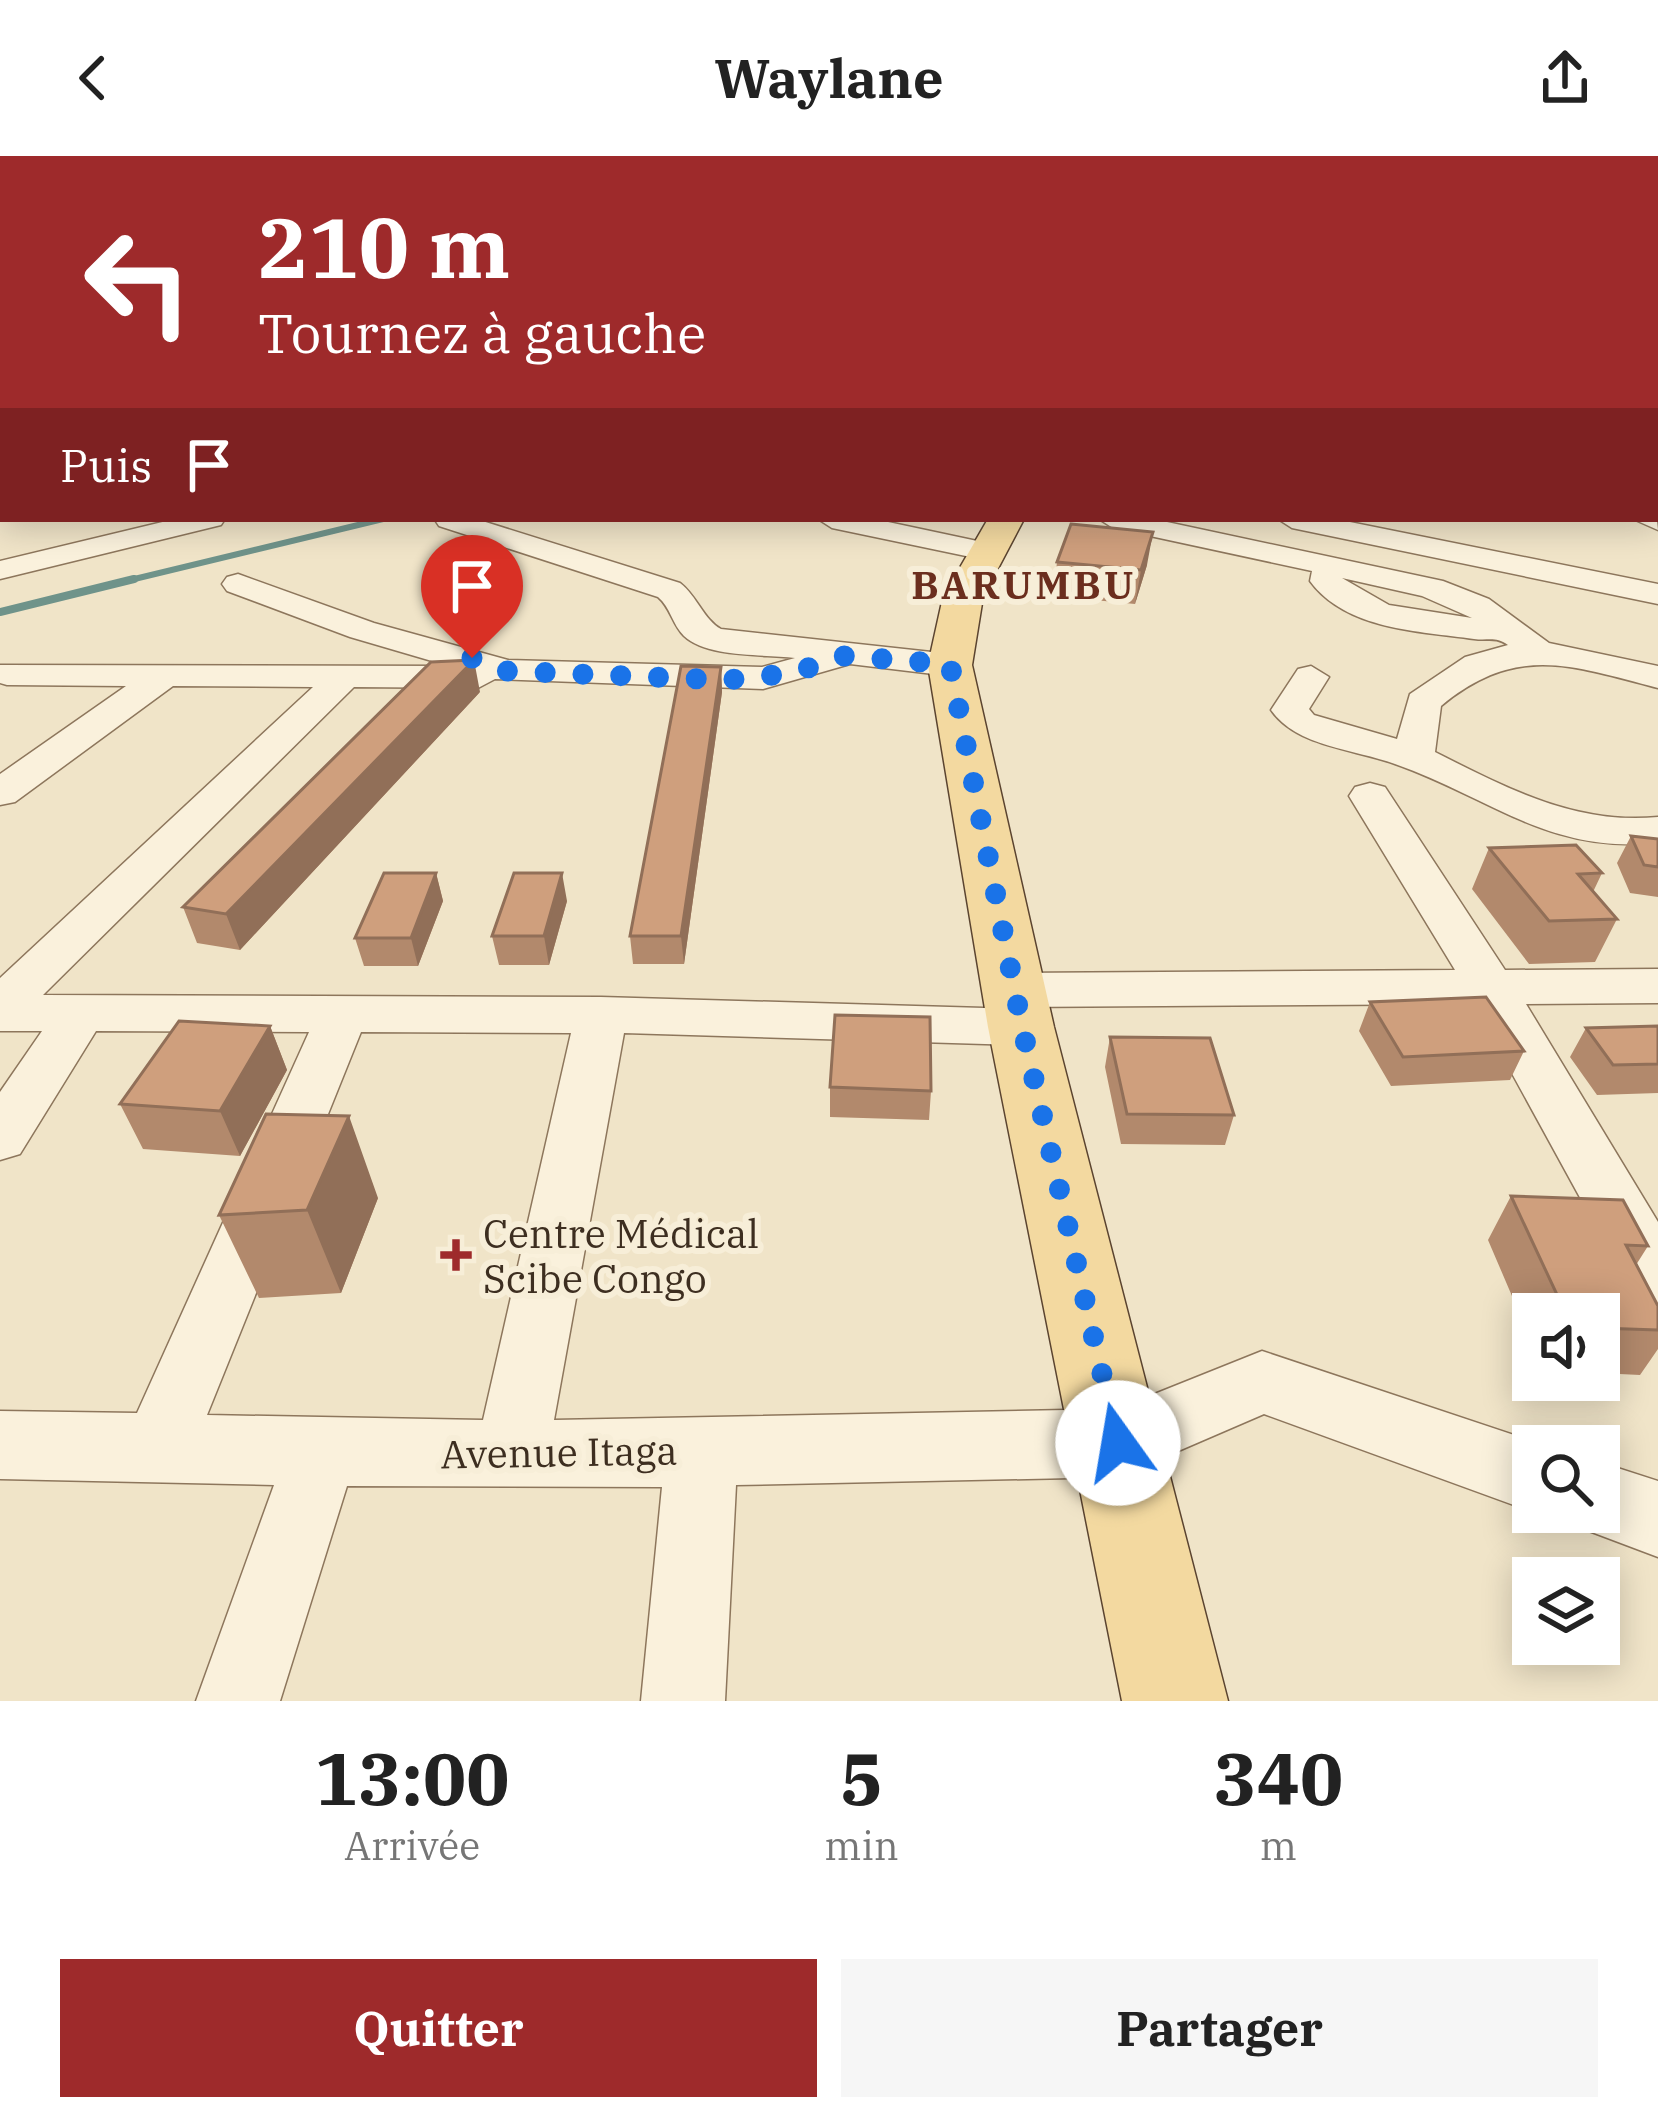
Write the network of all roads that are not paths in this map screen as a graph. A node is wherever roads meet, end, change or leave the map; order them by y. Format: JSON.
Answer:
{"nodes":[{"id":1,"x":198,"y":522,"type":"edge"},
{"id":2,"x":455,"y":522,"type":"edge"},
{"id":3,"x":863,"y":522,"type":"edge"},
{"id":4,"x":1127,"y":522,"type":"edge"},
{"id":5,"x":1307,"y":522,"type":"edge"},
{"id":6,"x":996,"y":535,"type":"edge"},
{"id":7,"x":80,"y":550,"type":"junction"},
{"id":8,"x":0,"y":554,"type":"edge"},
{"id":9,"x":0,"y":569,"type":"edge"},
{"id":10,"x":238,"y":584,"type":"dead end"},
{"id":11,"x":1658,"y":594,"type":"edge"},
{"id":12,"x":1526,"y":643,"type":"junction"},
{"id":13,"x":844,"y":656,"type":"junction"},
{"id":14,"x":950,"y":664,"type":"junction"},
{"id":15,"x":506,"y":671,"type":"junction"},
{"id":16,"x":7,"y":674,"type":"dead end"},
{"id":17,"x":162,"y":677,"type":"junction"},
{"id":18,"x":1311,"y":677,"type":"dead end"},
{"id":19,"x":1658,"y":677,"type":"edge"},
{"id":20,"x":340,"y":680,"type":"junction"},
{"id":21,"x":1414,"y":757,"type":"junction"},
{"id":22,"x":0,"y":793,"type":"edge"},
{"id":23,"x":1370,"y":796,"type":"dead end"},
{"id":24,"x":1658,"y":830,"type":"edge"},
{"id":25,"x":1658,"y":986,"type":"edge"},
{"id":26,"x":1490,"y":988,"type":"junction"},
{"id":27,"x":1019,"y":1009,"type":"junction"},
{"id":28,"x":0,"y":1010,"type":"edge"},
{"id":29,"x":81,"y":1013,"type":"junction"},
{"id":30,"x":343,"y":1013,"type":"junction"},
{"id":31,"x":601,"y":1015,"type":"junction"},
{"id":32,"x":0,"y":1138,"type":"edge"},
{"id":33,"x":1658,"y":1279,"type":"edge"},
{"id":34,"x":1118,"y":1443,"type":"junction"},
{"id":35,"x":0,"y":1445,"type":"edge"},
{"id":36,"x":157,"y":1450,"type":"junction"},
{"id":37,"x":702,"y":1450,"type":"junction"},
{"id":38,"x":322,"y":1451,"type":"junction"},
{"id":39,"x":511,"y":1455,"type":"junction"},
{"id":40,"x":1512,"y":1469,"type":"edge"},
{"id":41,"x":1620,"y":1505,"type":"edge"},
{"id":42,"x":1658,"y":1519,"type":"edge"},
{"id":43,"x":238,"y":1701,"type":"edge"},
{"id":44,"x":683,"y":1701,"type":"edge"},
{"id":45,"x":1175,"y":1701,"type":"edge"}],
"edges":[{"from":1,"to":7,"type":"street"},
{"from":2,"to":13,"type":"street"},
{"from":3,"to":6,"type":"street"},
{"from":4,"to":12,"type":"street"},
{"from":5,"to":11,"type":"street"},
{"from":6,"to":14,"type":"main road"},
{"from":7,"to":8,"type":"street"},
{"from":7,"to":9,"type":"street"},
{"from":10,"to":15,"type":"street"},
{"from":12,"to":19,"type":"street"},
{"from":12,"to":21,"type":"street"},
{"from":13,"to":14,"type":"street"},
{"from":13,"to":15,"type":"street"},
{"from":14,"to":27,"type":"main road"},
{"from":15,"to":20,"type":"street"},
{"from":16,"to":17,"type":"street"},
{"from":17,"to":20,"type":"street"},
{"from":17,"to":22,"type":"street"},
{"from":18,"to":21,"type":"street"},
{"from":20,"to":28,"type":"street"},
{"from":21,"to":24,"type":"street"},
{"from":23,"to":26,"type":"street"},
{"from":25,"to":26,"type":"street"},
{"from":26,"to":27,"type":"street"},
{"from":26,"to":33,"type":"street"},
{"from":27,"to":31,"type":"street"},
{"from":27,"to":34,"type":"main road"},
{"from":28,"to":29,"type":"street"},
{"from":29,"to":30,"type":"street"},
{"from":29,"to":32,"type":"street"},
{"from":30,"to":31,"type":"street"},
{"from":30,"to":36,"type":"street"},
{"from":31,"to":39,"type":"street"},
{"from":34,"to":37,"type":"street","name":"Avenue Itaga"},
{"from":34,"to":40,"type":"street"},
{"from":34,"to":45,"type":"main road"},
{"from":35,"to":36,"type":"street","name":"Avenue Itaga"},
{"from":36,"to":38,"type":"street","name":"Avenue Itaga"},
{"from":37,"to":39,"type":"street","name":"Avenue Itaga"},
{"from":37,"to":44,"type":"street"},
{"from":38,"to":39,"type":"street","name":"Avenue Itaga"},
{"from":38,"to":43,"type":"street"},
{"from":41,"to":42,"type":"street"}]}
